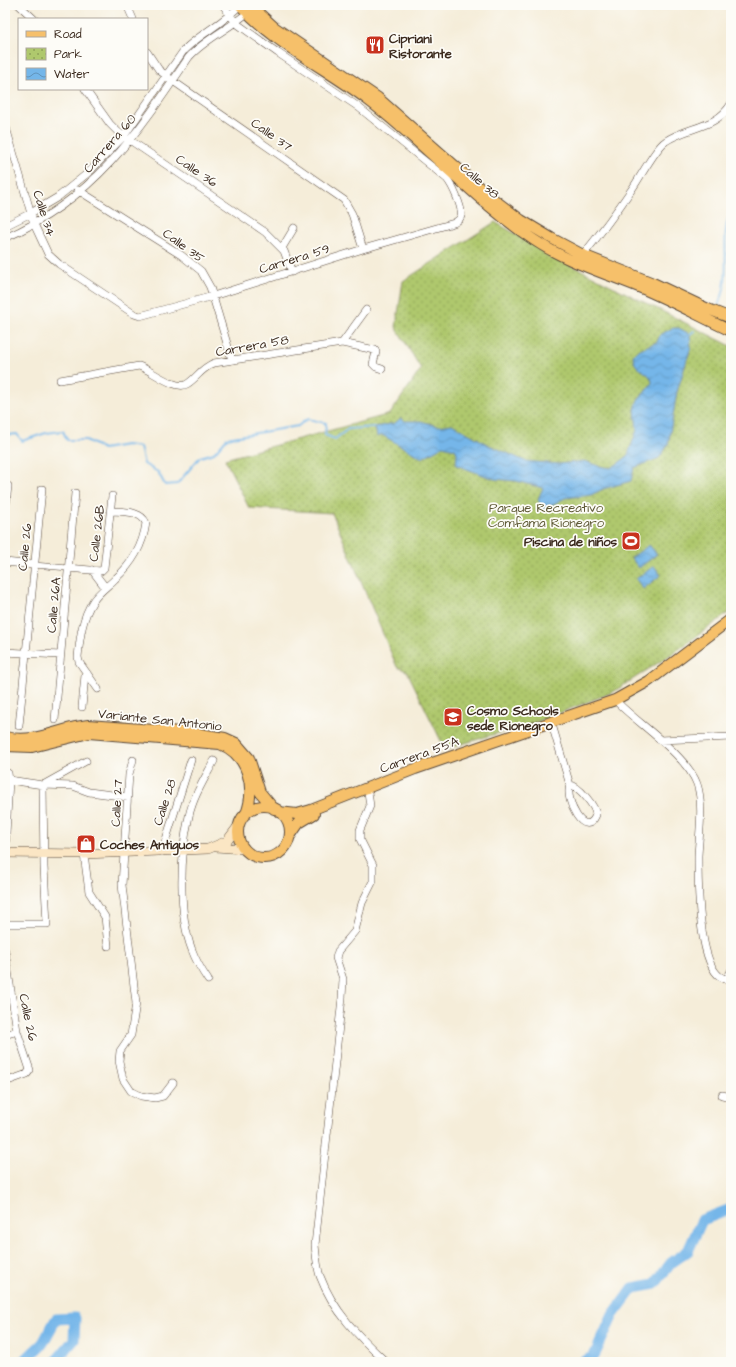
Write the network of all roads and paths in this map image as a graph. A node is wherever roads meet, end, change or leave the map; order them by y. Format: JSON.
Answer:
{"nodes":[{"id":1,"x":19,"y":5,"type":"edge"},
{"id":2,"x":127,"y":5,"type":"edge"},
{"id":3,"x":223,"y":5,"type":"edge"},
{"id":4,"x":244,"y":7,"type":"edge"},
{"id":5,"x":231,"y":16,"type":"junction"},
{"id":6,"x":33,"y":18,"type":"edge"},
{"id":7,"x":133,"y":18,"type":"edge"},
{"id":8,"x":236,"y":22,"type":"junction"},
{"id":9,"x":148,"y":54,"type":"edge"},
{"id":10,"x":166,"y":76,"type":"junction"},
{"id":11,"x":173,"y":81,"type":"junction"},
{"id":12,"x":86,"y":90,"type":"edge"},
{"id":13,"x":731,"y":104,"type":"edge"},
{"id":14,"x":5,"y":124,"type":"edge"},
{"id":15,"x":124,"y":136,"type":"junction"},
{"id":16,"x":132,"y":140,"type":"junction"},
{"id":17,"x":73,"y":186,"type":"junction"},
{"id":18,"x":80,"y":192,"type":"junction"},
{"id":19,"x":31,"y":214,"type":"junction"},
{"id":20,"x":460,"y":219,"type":"joint"},
{"id":21,"x":34,"y":224,"type":"junction"},
{"id":22,"x":5,"y":226,"type":"edge"},
{"id":23,"x":294,"y":228,"type":"dead end"},
{"id":24,"x":5,"y":238,"type":"edge"},
{"id":25,"x":282,"y":248,"type":"junction"},
{"id":26,"x":363,"y":249,"type":"junction"},
{"id":27,"x":583,"y":255,"type":"junction"},
{"id":28,"x":292,"y":272,"type":"junction"},
{"id":29,"x":213,"y":296,"type":"junction"},
{"id":30,"x":366,"y":310,"type":"dead end"},
{"id":31,"x":134,"y":314,"type":"joint"},
{"id":32,"x":731,"y":318,"type":"edge"},
{"id":33,"x":731,"y":331,"type":"edge"},
{"id":34,"x":342,"y":343,"type":"junction"},
{"id":35,"x":232,"y":360,"type":"junction"},
{"id":36,"x":382,"y":369,"type":"dead end"},
{"id":37,"x":60,"y":380,"type":"dead end"},
{"id":38,"x":8,"y":486,"type":"dead end"},
{"id":39,"x":42,"y":489,"type":"dead end"},
{"id":40,"x":75,"y":493,"type":"dead end"},
{"id":41,"x":112,"y":496,"type":"dead end"},
{"id":42,"x":110,"y":511,"type":"junction"},
{"id":43,"x":5,"y":513,"type":"edge"},
{"id":44,"x":5,"y":562,"type":"edge"},
{"id":45,"x":34,"y":565,"type":"junction"},
{"id":46,"x":68,"y":568,"type":"junction"},
{"id":47,"x":92,"y":570,"type":"junction"},
{"id":48,"x":105,"y":587,"type":"junction"},
{"id":49,"x":731,"y":618,"type":"edge"},
{"id":50,"x":731,"y":625,"type":"edge"},
{"id":51,"x":5,"y":652,"type":"edge"},
{"id":52,"x":26,"y":653,"type":"junction"},
{"id":53,"x":60,"y":656,"type":"junction"},
{"id":54,"x":88,"y":673,"type":"junction"},
{"id":55,"x":98,"y":688,"type":"dead end"},
{"id":56,"x":619,"y":704,"type":"junction"},
{"id":57,"x":82,"y":707,"type":"dead end"},
{"id":58,"x":55,"y":720,"type":"dead end"},
{"id":59,"x":19,"y":726,"type":"dead end"},
{"id":60,"x":553,"y":728,"type":"junction"},
{"id":61,"x":5,"y":737,"type":"edge"},
{"id":62,"x":731,"y":737,"type":"edge"},
{"id":63,"x":660,"y":740,"type":"junction"},
{"id":64,"x":5,"y":746,"type":"edge"},
{"id":65,"x":133,"y":760,"type":"dead end"},
{"id":66,"x":191,"y":760,"type":"dead end"},
{"id":67,"x":86,"y":761,"type":"dead end"},
{"id":68,"x":214,"y":761,"type":"dead end"},
{"id":69,"x":5,"y":772,"type":"edge"},
{"id":70,"x":10,"y":780,"type":"junction"},
{"id":71,"x":43,"y":785,"type":"junction"},
{"id":72,"x":570,"y":786,"type":"junction"},
{"id":73,"x":368,"y":792,"type":"junction"},
{"id":74,"x":128,"y":798,"type":"junction"},
{"id":75,"x":277,"y":810,"type":"junction"},
{"id":76,"x":246,"y":814,"type":"junction"},
{"id":77,"x":239,"y":825,"type":"junction"},
{"id":78,"x":290,"y":836,"type":"junction"},
{"id":79,"x":215,"y":847,"type":"junction"},
{"id":80,"x":244,"y":849,"type":"junction"},
{"id":81,"x":184,"y":851,"type":"junction"},
{"id":82,"x":125,"y":852,"type":"junction"},
{"id":83,"x":162,"y":852,"type":"junction"},
{"id":84,"x":5,"y":853,"type":"edge"},
{"id":85,"x":44,"y":854,"type":"junction"},
{"id":86,"x":84,"y":854,"type":"junction"},
{"id":87,"x":5,"y":924,"type":"edge"},
{"id":88,"x":108,"y":946,"type":"dead end"},
{"id":89,"x":5,"y":955,"type":"edge"},
{"id":90,"x":731,"y":971,"type":"edge"},
{"id":91,"x":208,"y":980,"type":"dead end"},
{"id":92,"x":729,"y":980,"type":"edge"},
{"id":93,"x":17,"y":1031,"type":"junction"},
{"id":94,"x":5,"y":1036,"type":"edge"},
{"id":95,"x":5,"y":1082,"type":"edge"},
{"id":96,"x":174,"y":1083,"type":"dead end"},
{"id":97,"x":722,"y":1095,"type":"dead end"},
{"id":98,"x":731,"y":1097,"type":"edge"},
{"id":99,"x":386,"y":1362,"type":"edge"}],
"edges":[{"from":1,"to":6,"type":"street"},
{"from":2,"to":7,"type":"street"},
{"from":3,"to":5,"type":"street","name":"Calle 38"},
{"from":4,"to":5,"type":"street","name":"Carrera 60"},
{"from":4,"to":8,"type":"street","name":"Carrera 60"},
{"from":4,"to":27,"type":"main road","name":"Calle 38"},
{"from":4,"to":33,"type":"main road","name":"Calle 38"},
{"from":5,"to":8,"type":"street","name":"Calle 38"},
{"from":5,"to":10,"type":"street","name":"Carrera 60"},
{"from":8,"to":11,"type":"street","name":"Carrera 60"},
{"from":8,"to":20,"type":"street","name":"Calle 38"},
{"from":9,"to":10,"type":"street","name":"Calle 37"},
{"from":10,"to":11,"type":"street","name":"Calle 37"},
{"from":10,"to":15,"type":"street","name":"Carrera 60"},
{"from":11,"to":16,"type":"street","name":"Carrera 60"},
{"from":11,"to":26,"type":"street","name":"Calle 37"},
{"from":12,"to":15,"type":"street","name":"Calle 36"},
{"from":13,"to":27,"type":"street"},
{"from":14,"to":19,"type":"street","name":"Calle 34"},
{"from":15,"to":16,"type":"street","name":"Calle 36"},
{"from":15,"to":17,"type":"street","name":"Carrera 60"},
{"from":16,"to":18,"type":"street","name":"Carrera 60"},
{"from":16,"to":25,"type":"street","name":"Calle 36"},
{"from":17,"to":18,"type":"street","name":"Calle 35"},
{"from":17,"to":19,"type":"street","name":"Carrera 60"},
{"from":18,"to":21,"type":"street","name":"Carrera 60"},
{"from":18,"to":29,"type":"street","name":"Calle 35"},
{"from":19,"to":21,"type":"street","name":"Calle 34"},
{"from":19,"to":22,"type":"street","name":"Carrera 60"},
{"from":20,"to":26,"type":"street","name":"Carrera 59"},
{"from":21,"to":24,"type":"street","name":"Carrera 60"},
{"from":21,"to":31,"type":"street","name":"Calle 34"},
{"from":23,"to":25,"type":"street"},
{"from":25,"to":28,"type":"street","name":"Calle 36"},
{"from":26,"to":28,"type":"street","name":"Carrera 59"},
{"from":27,"to":32,"type":"main road","name":"Calle 38"},
{"from":28,"to":29,"type":"street","name":"Carrera 59"},
{"from":29,"to":31,"type":"street","name":"Carrera 59"},
{"from":29,"to":35,"type":"street","name":"Calle 35"},
{"from":30,"to":34,"type":"street"},
{"from":34,"to":35,"type":"street","name":"Carrera 58"},
{"from":34,"to":36,"type":"street"},
{"from":35,"to":37,"type":"street","name":"Carrera 58"},
{"from":38,"to":43,"type":"street"},
{"from":39,"to":45,"type":"street","name":"Calle 26"},
{"from":40,"to":46,"type":"street","name":"Calle 26A"},
{"from":41,"to":42,"type":"street","name":"Calle 26B"},
{"from":42,"to":47,"type":"street","name":"Calle 26B"},
{"from":42,"to":48,"type":"street"},
{"from":44,"to":45,"type":"street"},
{"from":45,"to":46,"type":"street"},
{"from":45,"to":52,"type":"street","name":"Calle 26"},
{"from":46,"to":47,"type":"street"},
{"from":46,"to":53,"type":"street","name":"Calle 26A"},
{"from":47,"to":48,"type":"street"},
{"from":48,"to":54,"type":"street"},
{"from":49,"to":75,"type":"main road","name":"Carrera 55A"},
{"from":50,"to":56,"type":"main road","name":"Carrera 55A"},
{"from":51,"to":52,"type":"street"},
{"from":52,"to":53,"type":"street"},
{"from":52,"to":59,"type":"street","name":"Calle 26"},
{"from":53,"to":58,"type":"street","name":"Calle 26A"},
{"from":54,"to":55,"type":"street"},
{"from":54,"to":57,"type":"street"},
{"from":56,"to":60,"type":"main road","name":"Carrera 55A"},
{"from":56,"to":63,"type":"street"},
{"from":60,"to":72,"type":"street"},
{"from":60,"to":73,"type":"main road","name":"Carrera 55A"},
{"from":61,"to":75,"type":"main road","name":"Variante San Antonio"},
{"from":62,"to":63,"type":"street"},
{"from":63,"to":92,"type":"street"},
{"from":64,"to":76,"type":"main road","name":"Variante San Antonio"},
{"from":65,"to":74,"type":"street","name":"Calle 27"},
{"from":66,"to":83,"type":"street","name":"Calle 28"},
{"from":67,"to":71,"type":"street"},
{"from":68,"to":81,"type":"street"},
{"from":69,"to":70,"type":"street"},
{"from":70,"to":71,"type":"street"},
{"from":70,"to":84,"type":"street"},
{"from":71,"to":74,"type":"street"},
{"from":71,"to":85,"type":"street"},
{"from":72,"to":72,"type":"street"},
{"from":73,"to":78,"type":"main road","name":"Carrera 55A"},
{"from":73,"to":99,"type":"street"},
{"from":74,"to":82,"type":"street","name":"Calle 27"},
{"from":75,"to":76,"type":"main road"},
{"from":75,"to":78,"type":"main road"},
{"from":76,"to":77,"type":"main road"},
{"from":77,"to":79,"type":"main road"},
{"from":77,"to":80,"type":"main road"},
{"from":78,"to":80,"type":"main road"},
{"from":79,"to":80,"type":"main road"},
{"from":79,"to":81,"type":"main road"},
{"from":81,"to":83,"type":"main road"},
{"from":81,"to":91,"type":"street"},
{"from":82,"to":83,"type":"main road"},
{"from":82,"to":86,"type":"main road"},
{"from":82,"to":96,"type":"street","name":"Calle 27"},
{"from":84,"to":85,"type":"main road"},
{"from":85,"to":86,"type":"main road"},
{"from":85,"to":87,"type":"street"},
{"from":86,"to":88,"type":"street"},
{"from":89,"to":93,"type":"street","name":"Calle 26"},
{"from":90,"to":92,"type":"street"},
{"from":93,"to":94,"type":"street"},
{"from":93,"to":95,"type":"street","name":"Calle 26"},
{"from":97,"to":98,"type":"street"}]}
